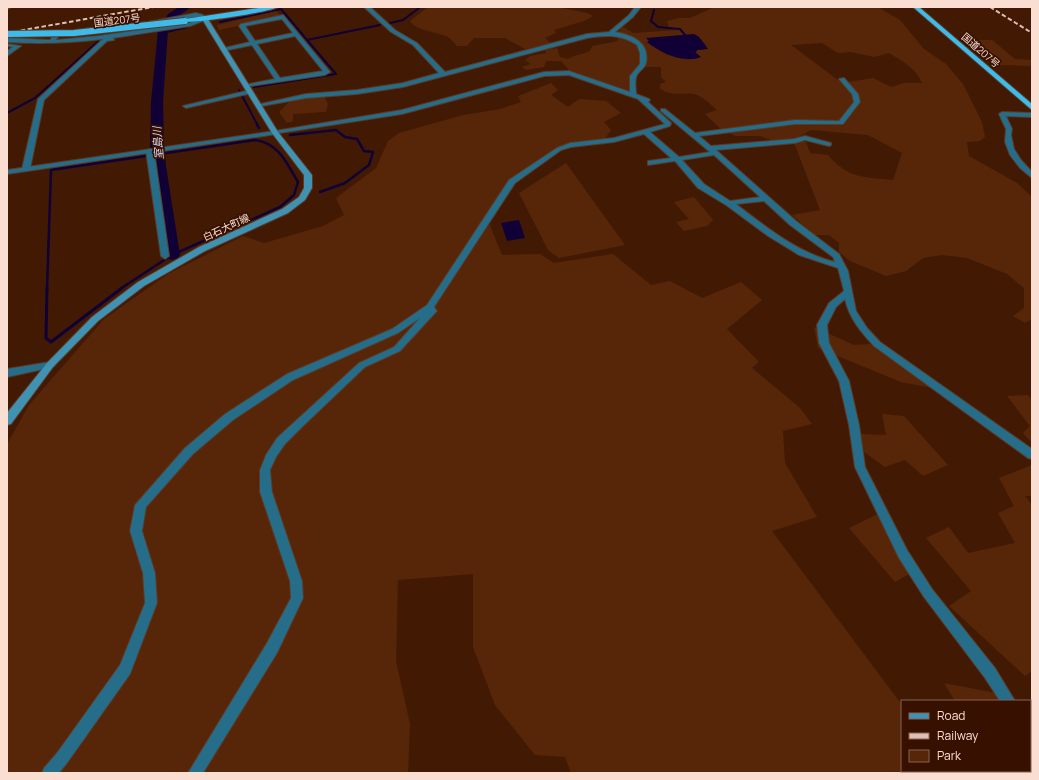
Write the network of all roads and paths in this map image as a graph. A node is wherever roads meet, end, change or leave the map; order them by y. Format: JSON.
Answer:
{"nodes":[{"id":1,"x":275,"y":7,"type":"edge"},
{"id":2,"x":367,"y":7,"type":"edge"},
{"id":3,"x":638,"y":7,"type":"edge"},
{"id":4,"x":916,"y":7,"type":"edge"},
{"id":5,"x":205,"y":19,"type":"junction"},
{"id":6,"x":156,"y":31,"type":"junction"},
{"id":7,"x":611,"y":33,"type":"junction"},
{"id":8,"x":7,"y":34,"type":"edge"},
{"id":9,"x":297,"y":34,"type":"junction"},
{"id":10,"x":7,"y":40,"type":"edge"},
{"id":11,"x":52,"y":41,"type":"junction"},
{"id":12,"x":253,"y":43,"type":"junction"},
{"id":13,"x":7,"y":45,"type":"edge"},
{"id":14,"x":223,"y":49,"type":"junction"},
{"id":15,"x":7,"y":54,"type":"edge"},
{"id":16,"x":444,"y":75,"type":"junction"},
{"id":17,"x":842,"y":79,"type":"dead end"},
{"id":18,"x":279,"y":81,"type":"junction"},
{"id":19,"x":244,"y":92,"type":"junction"},
{"id":20,"x":633,"y":94,"type":"junction"},
{"id":21,"x":641,"y":97,"type":"junction"},
{"id":22,"x":186,"y":106,"type":"dead end"},
{"id":23,"x":258,"y":106,"type":"junction"},
{"id":24,"x":1032,"y":108,"type":"edge"},
{"id":25,"x":1032,"y":115,"type":"edge"},
{"id":26,"x":646,"y":132,"type":"junction"},
{"id":27,"x":275,"y":133,"type":"junction"},
{"id":28,"x":693,"y":135,"type":"junction"},
{"id":29,"x":829,"y":144,"type":"dead end"},
{"id":30,"x":709,"y":148,"type":"junction"},
{"id":31,"x":716,"y":153,"type":"junction"},
{"id":32,"x":150,"y":154,"type":"junction"},
{"id":33,"x":677,"y":159,"type":"junction"},
{"id":34,"x":651,"y":163,"type":"dead end"},
{"id":35,"x":26,"y":169,"type":"junction"},
{"id":36,"x":7,"y":172,"type":"edge"},
{"id":37,"x":1032,"y":176,"type":"edge"},
{"id":38,"x":766,"y":198,"type":"junction"},
{"id":39,"x":729,"y":203,"type":"junction"},
{"id":40,"x":165,"y":256,"type":"dead end"},
{"id":41,"x":841,"y":266,"type":"junction"},
{"id":42,"x":847,"y":293,"type":"junction"},
{"id":43,"x":430,"y":307,"type":"junction"},
{"id":44,"x":50,"y":365,"type":"junction"},
{"id":45,"x":7,"y":373,"type":"edge"},
{"id":46,"x":7,"y":421,"type":"edge"},
{"id":47,"x":1032,"y":455,"type":"edge"},
{"id":48,"x":1007,"y":700,"type":"edge"},
{"id":49,"x":49,"y":773,"type":"edge"},
{"id":50,"x":195,"y":773,"type":"edge"}],
"edges":[{"from":1,"to":5,"type":"highway","name":"国道207号"},
{"from":2,"to":16,"type":"street"},
{"from":3,"to":7,"type":"street"},
{"from":4,"to":24,"type":"highway","name":"国道207号"},
{"from":5,"to":6,"type":"street"},
{"from":5,"to":8,"type":"highway","name":"国道207号","bridge":true},
{"from":5,"to":11,"type":"street"},
{"from":5,"to":14,"type":"main road","name":"白石大町線"},
{"from":6,"to":11,"type":"street"},
{"from":6,"to":35,"type":"street"},
{"from":7,"to":16,"type":"street"},
{"from":7,"to":20,"type":"street"},
{"from":9,"to":12,"type":"street"},
{"from":9,"to":12,"type":"street"},
{"from":9,"to":18,"type":"street"},
{"from":10,"to":11,"type":"street"},
{"from":12,"to":14,"type":"street"},
{"from":12,"to":18,"type":"street"},
{"from":13,"to":15,"type":"street"},
{"from":14,"to":19,"type":"main road","name":"白石大町線"},
{"from":16,"to":23,"type":"street"},
{"from":17,"to":28,"type":"street"},
{"from":18,"to":19,"type":"street"},
{"from":19,"to":22,"type":"street"},
{"from":19,"to":23,"type":"main road","name":"白石大町線"},
{"from":20,"to":21,"type":"street"},
{"from":20,"to":27,"type":"street"},
{"from":21,"to":26,"type":"street"},
{"from":21,"to":28,"type":"street"},
{"from":23,"to":27,"type":"main road","name":"白石大町線"},
{"from":25,"to":37,"type":"street"},
{"from":26,"to":33,"type":"street"},
{"from":26,"to":43,"type":"street"},
{"from":27,"to":32,"type":"street"},
{"from":27,"to":44,"type":"main road","name":"白石大町線"},
{"from":28,"to":30,"type":"street"},
{"from":29,"to":30,"type":"street"},
{"from":30,"to":31,"type":"street"},
{"from":31,"to":33,"type":"street"},
{"from":31,"to":38,"type":"street"},
{"from":32,"to":35,"type":"street"},
{"from":32,"to":40,"type":"street"},
{"from":33,"to":34,"type":"street"},
{"from":33,"to":39,"type":"street"},
{"from":35,"to":36,"type":"street"},
{"from":38,"to":39,"type":"street"},
{"from":38,"to":41,"type":"street"},
{"from":39,"to":41,"type":"street"},
{"from":41,"to":42,"type":"street"},
{"from":42,"to":47,"type":"street"},
{"from":42,"to":48,"type":"street"},
{"from":43,"to":49,"type":"street"},
{"from":43,"to":50,"type":"street"},
{"from":44,"to":45,"type":"street"},
{"from":44,"to":46,"type":"main road","name":"白石大町線"}]}
